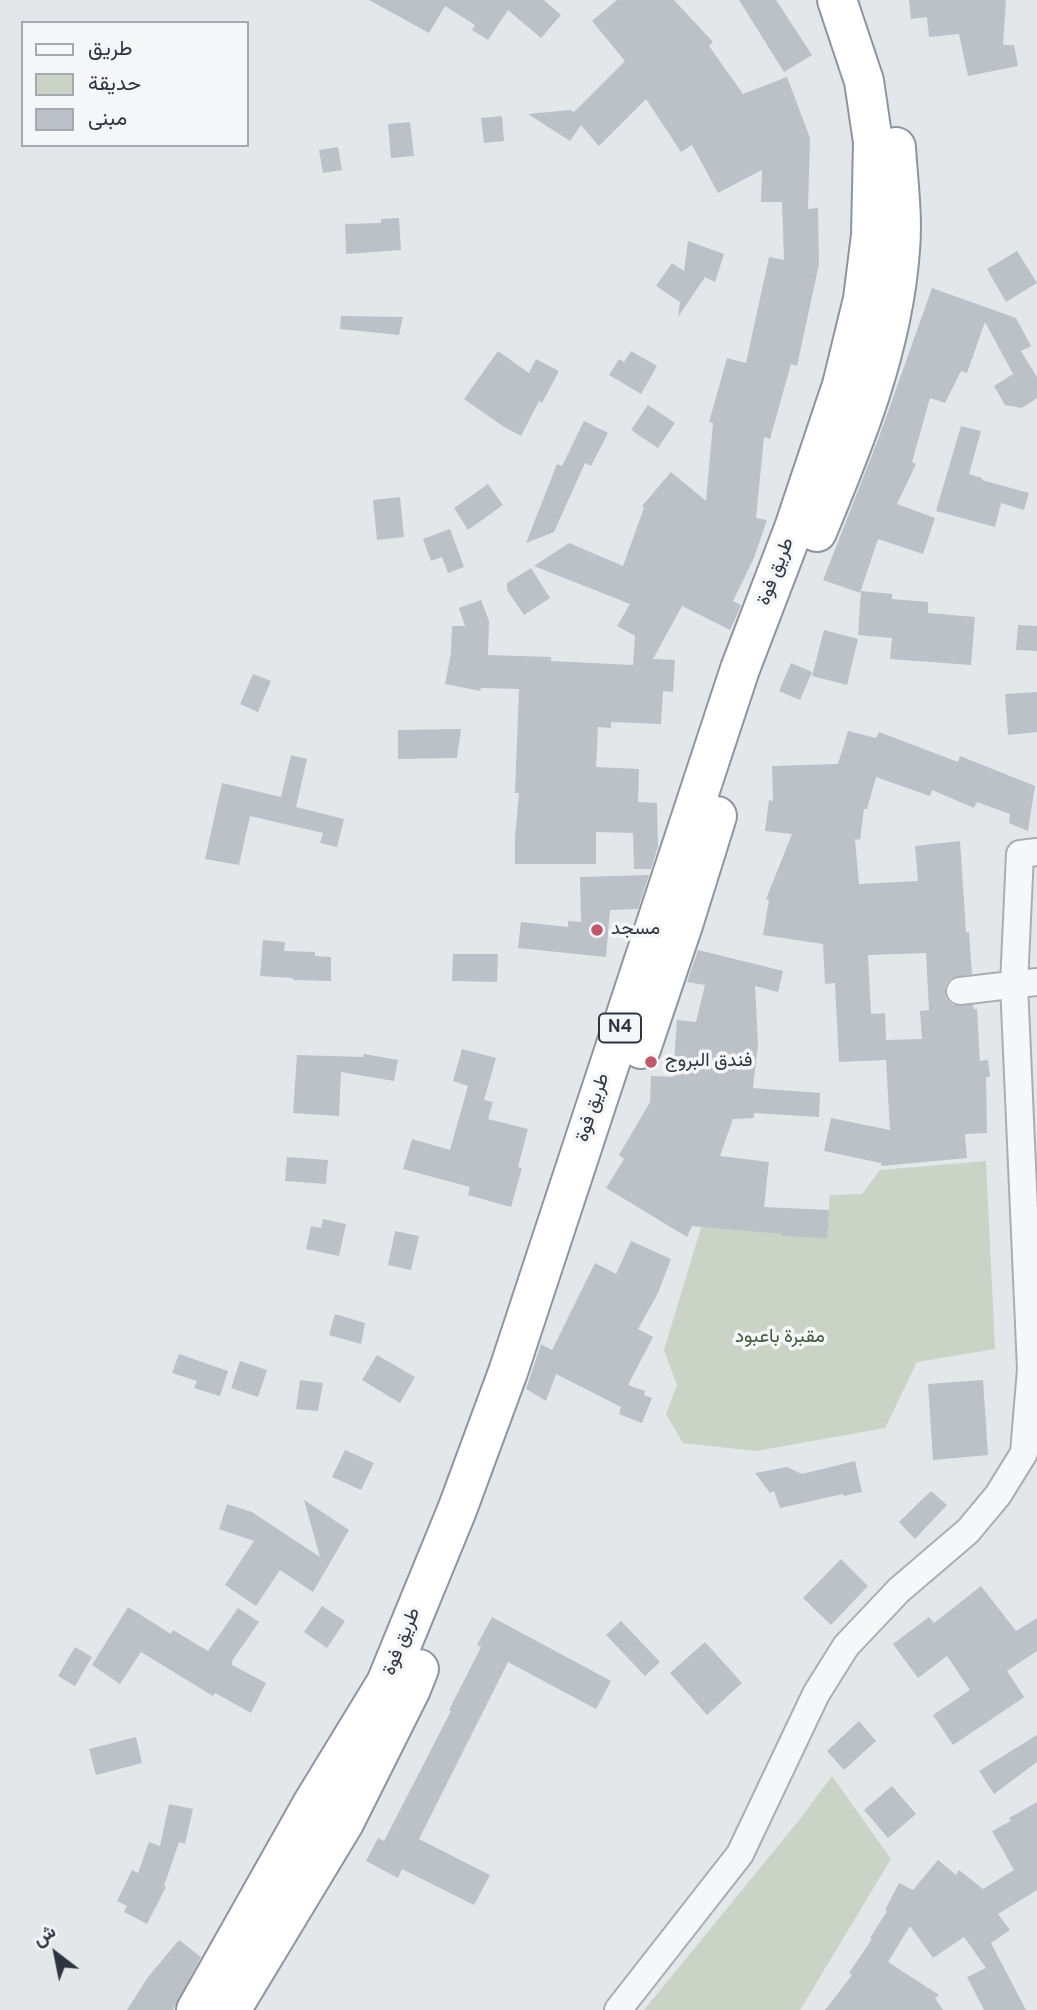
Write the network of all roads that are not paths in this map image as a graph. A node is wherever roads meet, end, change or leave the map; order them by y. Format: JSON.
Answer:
{"nodes":[{"id":1,"x":837,"y":0,"type":"edge"},
{"id":2,"x":862,"y":0,"type":"edge"},
{"id":3,"x":858,"y":387,"type":"junction"},
{"id":4,"x":1037,"y":852,"type":"edge"},
{"id":5,"x":1026,"y":983,"type":"edge"},
{"id":6,"x":960,"y":991,"type":"dead end"},
{"id":7,"x":1034,"y":1369,"type":"edge"},
{"id":8,"x":196,"y":2010,"type":"edge"},
{"id":9,"x":231,"y":2010,"type":"edge"},
{"id":10,"x":618,"y":2010,"type":"edge"}],
"edges":[{"from":1,"to":3,"type":"highway","name":"طريق فوة","number":"N4"},
{"from":2,"to":3,"type":"highway","name":"طريق فوة","number":"N4"},
{"from":3,"to":8,"type":"highway","name":"طريق فوة","number":"N4"},
{"from":3,"to":9,"type":"highway","name":"طريق فوة","number":"N4"},
{"from":4,"to":5,"type":"street"},
{"from":5,"to":6,"type":"street"},
{"from":5,"to":7,"type":"street"},
{"from":7,"to":10,"type":"street"}]}
